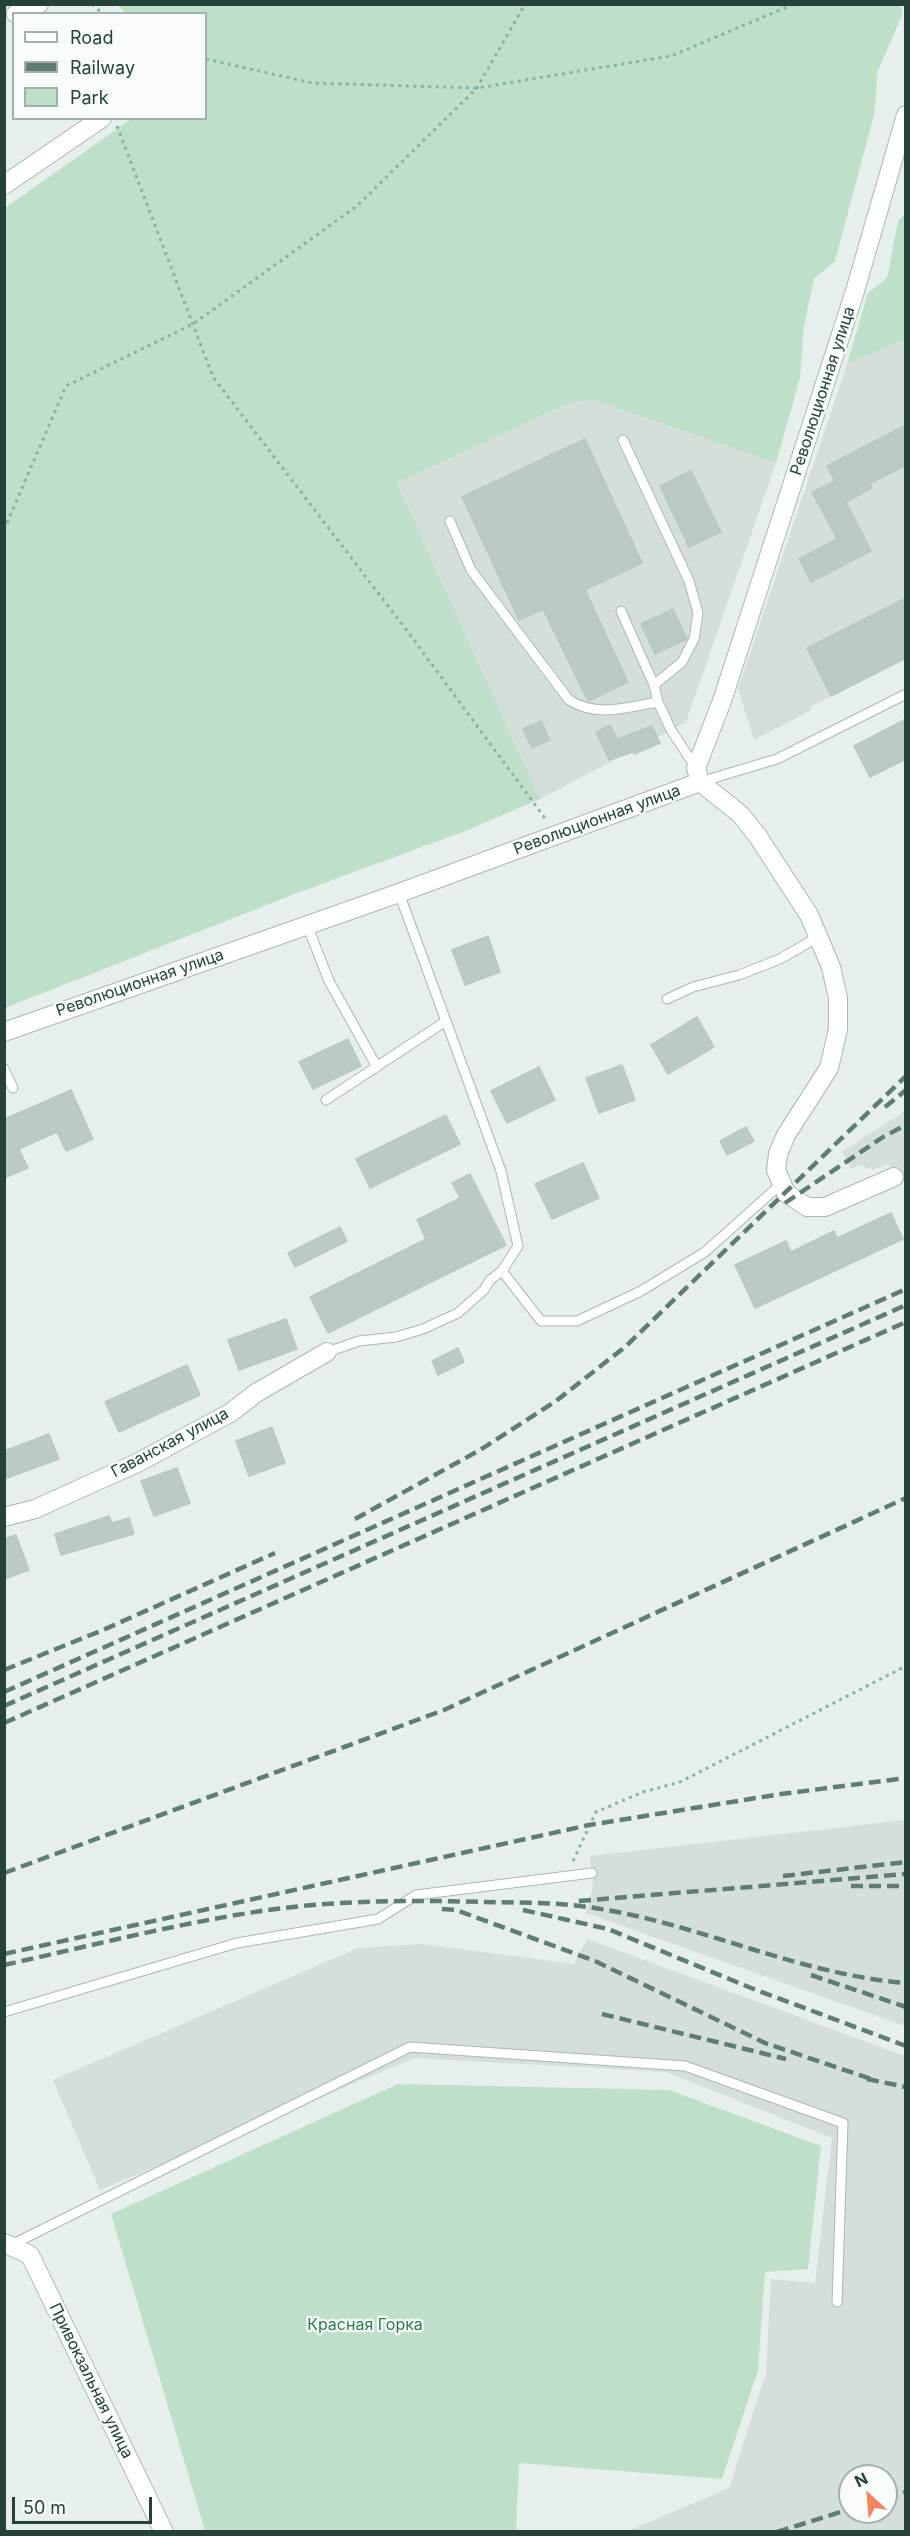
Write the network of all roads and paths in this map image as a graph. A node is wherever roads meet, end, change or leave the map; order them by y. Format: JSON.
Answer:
{"nodes":[{"id":1,"x":39,"y":4,"type":"edge"},
{"id":2,"x":525,"y":4,"type":"edge"},
{"id":3,"x":794,"y":4,"type":"edge"},
{"id":4,"x":20,"y":12,"type":"edge"},
{"id":5,"x":207,"y":59,"type":"edge"},
{"id":6,"x":477,"y":88,"type":"junction"},
{"id":7,"x":906,"y":115,"type":"edge"},
{"id":8,"x":99,"y":120,"type":"edge"},
{"id":9,"x":115,"y":120,"type":"edge"},
{"id":10,"x":4,"y":185,"type":"edge"},
{"id":11,"x":193,"y":324,"type":"junction"},
{"id":12,"x":623,"y":440,"type":"dead end"},
{"id":13,"x":450,"y":522,"type":"dead end"},
{"id":14,"x":4,"y":530,"type":"edge"},
{"id":15,"x":621,"y":611,"type":"dead end"},
{"id":16,"x":654,"y":686,"type":"junction"},
{"id":17,"x":906,"y":694,"type":"edge"},
{"id":18,"x":658,"y":702,"type":"junction"},
{"id":19,"x":698,"y":775,"type":"junction"},
{"id":20,"x":557,"y":834,"type":"junction"},
{"id":21,"x":399,"y":892,"type":"junction"},
{"id":22,"x":307,"y":925,"type":"junction"},
{"id":23,"x":819,"y":937,"type":"junction"},
{"id":24,"x":668,"y":999,"type":"dead end"},
{"id":25,"x":446,"y":1021,"type":"junction"},
{"id":26,"x":4,"y":1032,"type":"edge"},
{"id":27,"x":377,"y":1067,"type":"junction"},
{"id":28,"x":4,"y":1069,"type":"edge"},
{"id":29,"x":13,"y":1088,"type":"dead end"},
{"id":30,"x":326,"y":1100,"type":"dead end"},
{"id":31,"x":894,"y":1176,"type":"dead end"},
{"id":32,"x":781,"y":1184,"type":"junction"},
{"id":33,"x":502,"y":1271,"type":"junction"},
{"id":34,"x":327,"y":1352,"type":"joint"},
{"id":35,"x":4,"y":1517,"type":"edge"},
{"id":36,"x":906,"y":1666,"type":"edge"},
{"id":37,"x":592,"y":1873,"type":"dead end"},
{"id":38,"x":567,"y":1876,"type":"junction"},
{"id":39,"x":4,"y":2012,"type":"edge"},
{"id":40,"x":7,"y":2245,"type":"edge"},
{"id":41,"x":837,"y":2302,"type":"dead end"},
{"id":42,"x":164,"y":2532,"type":"edge"}],
"edges":[{"from":1,"to":4,"type":"street"},
{"from":2,"to":6,"type":"path"},
{"from":3,"to":6,"type":"path"},
{"from":5,"to":6,"type":"path"},
{"from":6,"to":11,"type":"path"},
{"from":7,"to":19,"type":"street","name":"Революционная улица"},
{"from":8,"to":10,"type":"street"},
{"from":9,"to":11,"type":"path"},
{"from":11,"to":14,"type":"path"},
{"from":11,"to":20,"type":"path"},
{"from":12,"to":16,"type":"lane"},
{"from":13,"to":18,"type":"lane"},
{"from":15,"to":16,"type":"lane"},
{"from":16,"to":18,"type":"lane"},
{"from":17,"to":19,"type":"lane"},
{"from":18,"to":19,"type":"lane"},
{"from":19,"to":20,"type":"street","name":"Революционная улица"},
{"from":19,"to":23,"type":"street"},
{"from":20,"to":21,"type":"street","name":"Революционная улица"},
{"from":21,"to":22,"type":"street","name":"Революционная улица"},
{"from":21,"to":25,"type":"lane"},
{"from":22,"to":26,"type":"street","name":"Революционная улица"},
{"from":22,"to":27,"type":"lane"},
{"from":23,"to":24,"type":"lane"},
{"from":23,"to":32,"type":"street"},
{"from":25,"to":27,"type":"lane"},
{"from":25,"to":33,"type":"lane"},
{"from":27,"to":30,"type":"lane"},
{"from":28,"to":29,"type":"lane"},
{"from":31,"to":32,"type":"street"},
{"from":32,"to":33,"type":"lane"},
{"from":33,"to":34,"type":"lane"},
{"from":34,"to":35,"type":"street","name":"Гаванская улица"},
{"from":36,"to":38,"type":"path"},
{"from":37,"to":38,"type":"lane"},
{"from":38,"to":39,"type":"lane"},
{"from":40,"to":41,"type":"lane"},
{"from":40,"to":42,"type":"street","name":"Привокзальная улица"}]}
